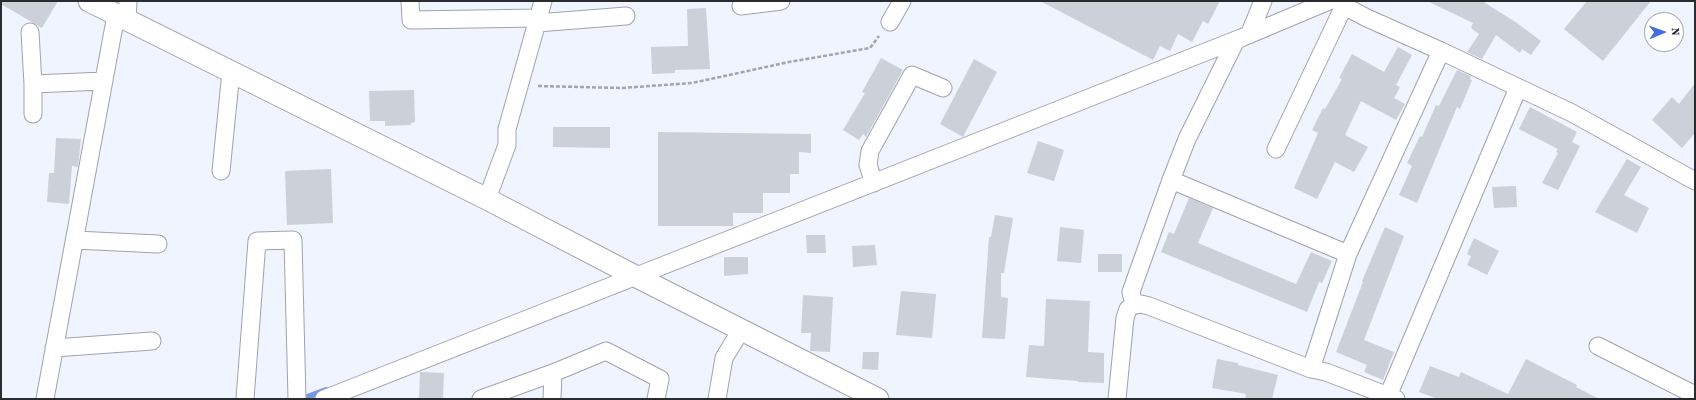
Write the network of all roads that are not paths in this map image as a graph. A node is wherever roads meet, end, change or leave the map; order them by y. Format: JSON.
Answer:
{"nodes":[{"id":1,"x":89,"y":1,"type":"edge"},
{"id":2,"x":410,"y":1,"type":"edge"},
{"id":3,"x":543,"y":1,"type":"edge"},
{"id":4,"x":781,"y":1,"type":"edge"},
{"id":5,"x":902,"y":1,"type":"edge"},
{"id":6,"x":1263,"y":1,"type":"edge"},
{"id":7,"x":1338,"y":3,"type":"edge"},
{"id":8,"x":741,"y":6,"type":"dead end"},
{"id":9,"x":124,"y":12,"type":"edge"},
{"id":10,"x":626,"y":16,"type":"dead end"},
{"id":11,"x":538,"y":20,"type":"junction"},
{"id":12,"x":890,"y":22,"type":"road end"},
{"id":13,"x":30,"y":32,"type":"dead end"},
{"id":14,"x":1242,"y":37,"type":"junction"},
{"id":15,"x":1441,"y":51,"type":"junction"},
{"id":16,"x":231,"y":72,"type":"junction"},
{"id":17,"x":104,"y":81,"type":"junction"},
{"id":18,"x":33,"y":84,"type":"junction"},
{"id":19,"x":943,"y":88,"type":"dead end"},
{"id":20,"x":1518,"y":88,"type":"junction"},
{"id":21,"x":33,"y":114,"type":"dead end"},
{"id":22,"x":1276,"y":149,"type":"dead end"},
{"id":23,"x":221,"y":171,"type":"dead end"},
{"id":24,"x":872,"y":178,"type":"junction"},
{"id":25,"x":1171,"y":180,"type":"junction"},
{"id":26,"x":1695,"y":181,"type":"edge"},
{"id":27,"x":487,"y":199,"type":"junction"},
{"id":28,"x":74,"y":240,"type":"junction"},
{"id":29,"x":158,"y":244,"type":"dead end"},
{"id":30,"x":1348,"y":254,"type":"junction"},
{"id":31,"x":635,"y":276,"type":"junction"},
{"id":32,"x":1134,"y":305,"type":"junction"},
{"id":33,"x":741,"y":330,"type":"junction"},
{"id":34,"x":152,"y":341,"type":"dead end"},
{"id":35,"x":1598,"y":346,"type":"dead end"},
{"id":36,"x":54,"y":348,"type":"junction"},
{"id":37,"x":1311,"y":369,"type":"junction"},
{"id":38,"x":553,"y":373,"type":"junction"},
{"id":39,"x":1695,"y":395,"type":"edge"},
{"id":40,"x":297,"y":398,"type":"edge"},
{"id":41,"x":1392,"y":398,"type":"edge"},
{"id":42,"x":45,"y":399,"type":"edge"},
{"id":43,"x":245,"y":399,"type":"edge"},
{"id":44,"x":324,"y":399,"type":"edge"},
{"id":45,"x":481,"y":399,"type":"edge"},
{"id":46,"x":552,"y":399,"type":"edge"},
{"id":47,"x":656,"y":399,"type":"edge"},
{"id":48,"x":717,"y":399,"type":"edge"},
{"id":49,"x":878,"y":399,"type":"edge"},
{"id":50,"x":1117,"y":399,"type":"edge"}],
"edges":[{"from":1,"to":9,"type":"street"},
{"from":2,"to":11,"type":"street"},
{"from":3,"to":11,"type":"street"},
{"from":4,"to":8,"type":"street"},
{"from":5,"to":12,"type":"street"},
{"from":6,"to":14,"type":"street"},
{"from":7,"to":14,"type":"street"},
{"from":7,"to":15,"type":"street"},
{"from":7,"to":22,"type":"street"},
{"from":9,"to":16,"type":"street"},
{"from":9,"to":17,"type":"street"},
{"from":10,"to":11,"type":"street"},
{"from":11,"to":27,"type":"street"},
{"from":13,"to":18,"type":"street"},
{"from":14,"to":24,"type":"street"},
{"from":14,"to":25,"type":"street"},
{"from":15,"to":20,"type":"street"},
{"from":15,"to":30,"type":"street"},
{"from":16,"to":23,"type":"street"},
{"from":16,"to":27,"type":"street"},
{"from":17,"to":18,"type":"street"},
{"from":17,"to":28,"type":"street"},
{"from":18,"to":21,"type":"street"},
{"from":19,"to":24,"type":"street"},
{"from":20,"to":26,"type":"street"},
{"from":20,"to":41,"type":"street"},
{"from":24,"to":31,"type":"street"},
{"from":25,"to":30,"type":"street"},
{"from":25,"to":32,"type":"street"},
{"from":27,"to":31,"type":"street"},
{"from":28,"to":29,"type":"street"},
{"from":28,"to":36,"type":"street"},
{"from":30,"to":37,"type":"street"},
{"from":31,"to":33,"type":"street"},
{"from":31,"to":44,"type":"street"},
{"from":32,"to":37,"type":"street"},
{"from":32,"to":50,"type":"street"},
{"from":33,"to":48,"type":"street"},
{"from":33,"to":49,"type":"street"},
{"from":34,"to":36,"type":"street"},
{"from":35,"to":39,"type":"street"},
{"from":36,"to":42,"type":"street"},
{"from":37,"to":41,"type":"street"},
{"from":38,"to":45,"type":"street"},
{"from":38,"to":46,"type":"street"},
{"from":38,"to":47,"type":"street"},
{"from":40,"to":43,"type":"street"}]}
